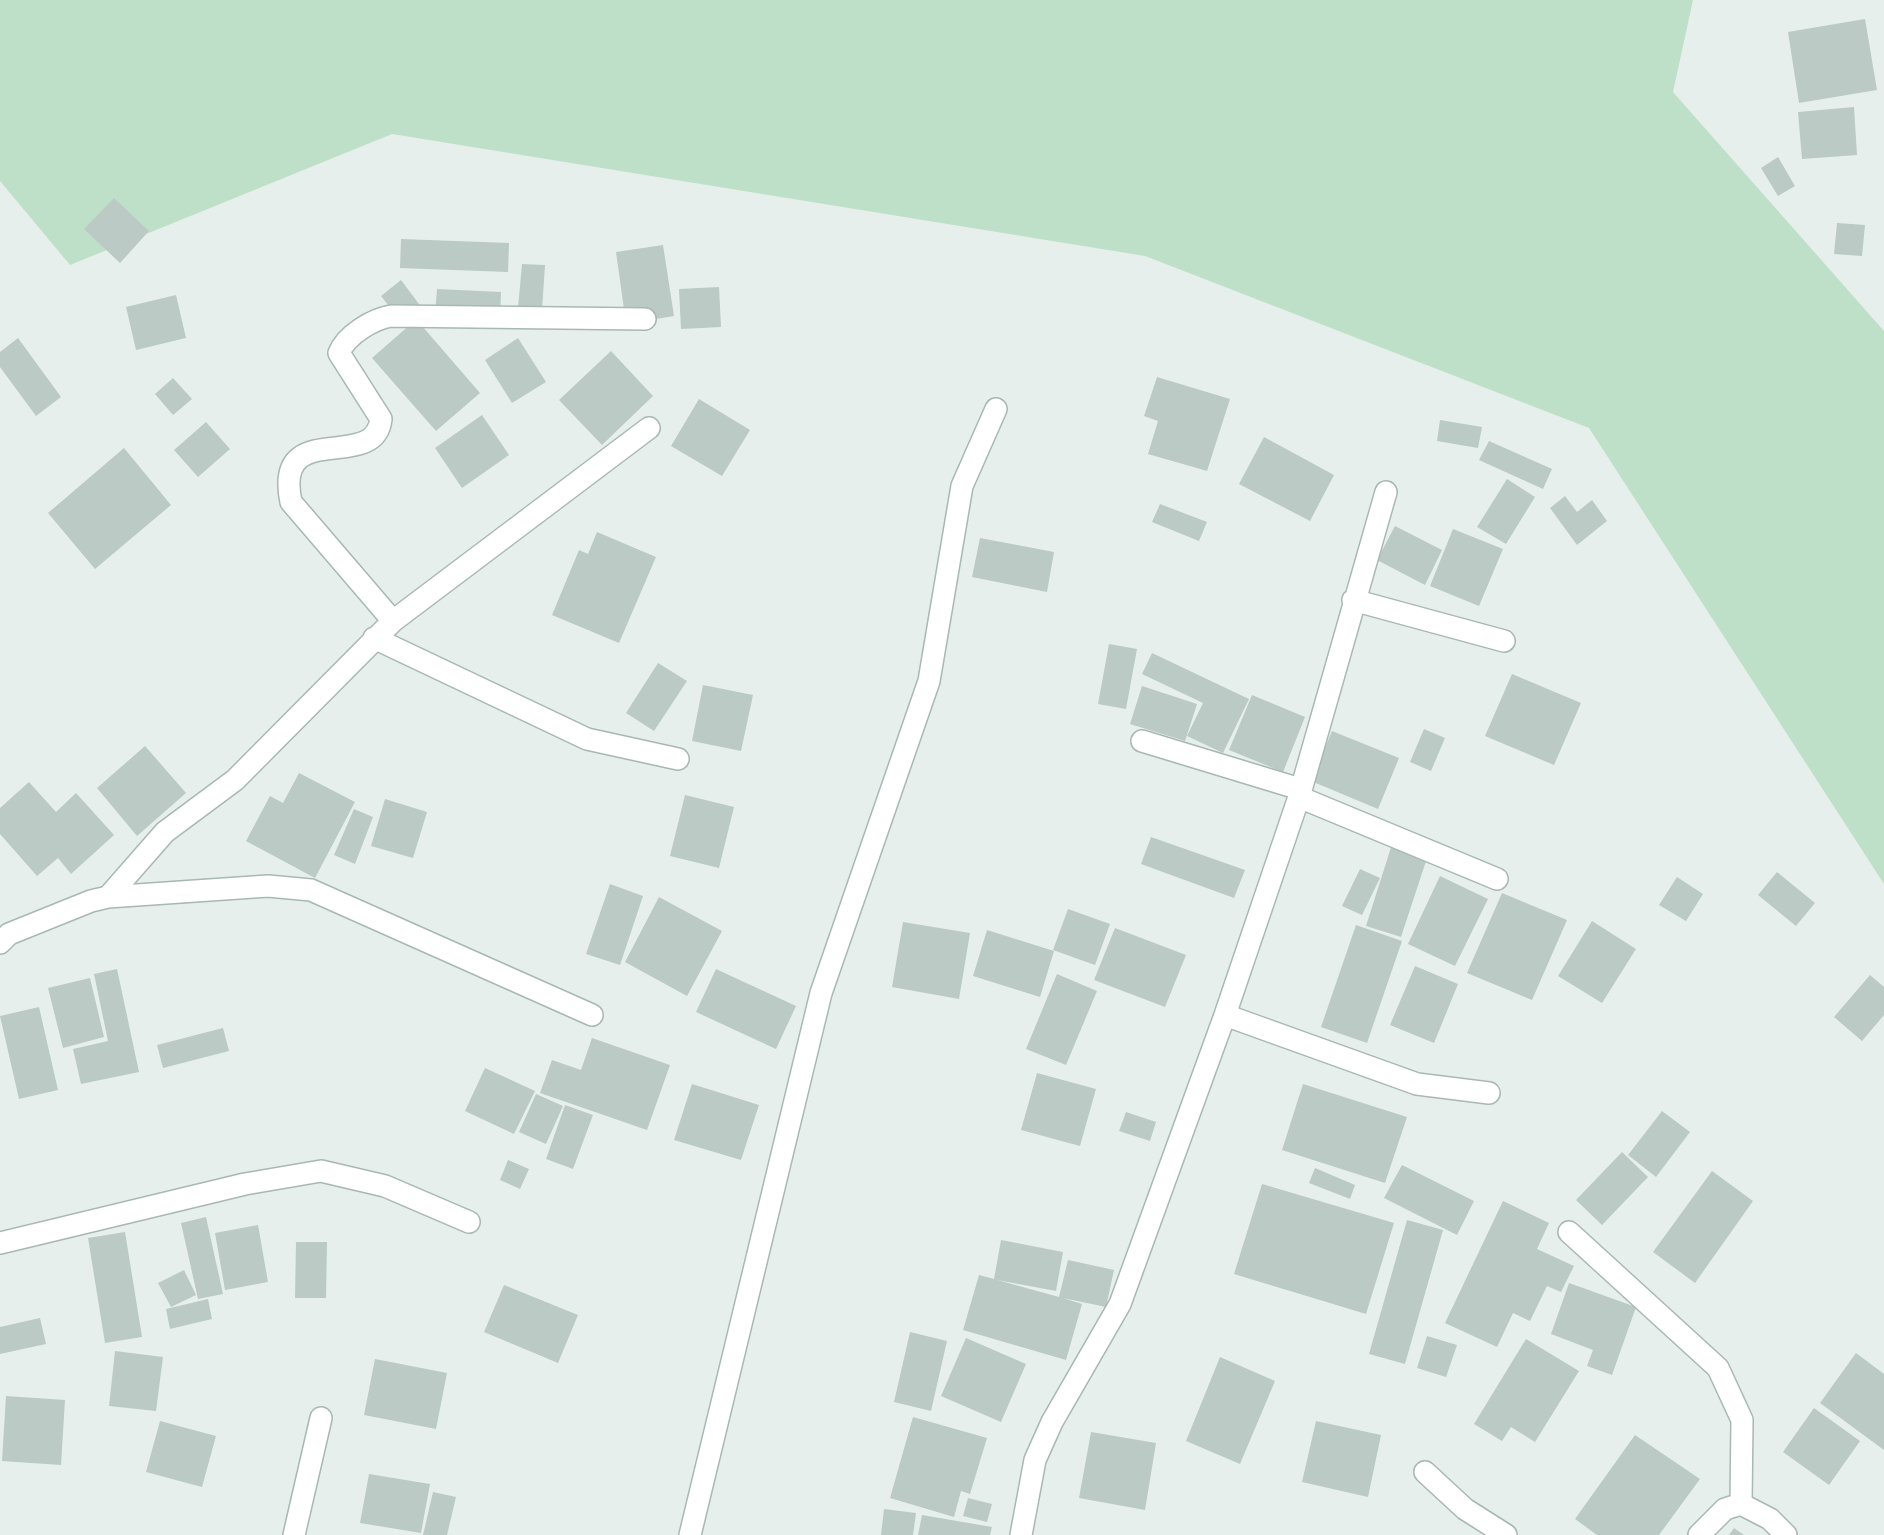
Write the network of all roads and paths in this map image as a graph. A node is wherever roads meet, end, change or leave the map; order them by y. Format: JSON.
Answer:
{"nodes":[{"id":1,"x":645,"y":319,"type":"dead end"},
{"id":2,"x":996,"y":409,"type":"dead end"},
{"id":3,"x":649,"y":428,"type":"dead end"},
{"id":4,"x":1387,"y":492,"type":"dead end"},
{"id":5,"x":1353,"y":600,"type":"junction"},
{"id":6,"x":393,"y":621,"type":"junction"},
{"id":7,"x":374,"y":639,"type":"junction"},
{"id":8,"x":1504,"y":641,"type":"dead end"},
{"id":9,"x":1142,"y":741,"type":"dead end"},
{"id":10,"x":678,"y":759,"type":"dead end"},
{"id":11,"x":1299,"y":793,"type":"junction"},
{"id":12,"x":1497,"y":879,"type":"dead end"},
{"id":13,"x":108,"y":897,"type":"junction"},
{"id":14,"x":3,"y":932,"type":"edge"},
{"id":15,"x":1225,"y":1014,"type":"junction"},
{"id":16,"x":592,"y":1016,"type":"dead end"},
{"id":17,"x":1489,"y":1093,"type":"dead end"},
{"id":18,"x":468,"y":1222,"type":"dead end"},
{"id":19,"x":1569,"y":1232,"type":"dead end"},
{"id":20,"x":0,"y":1243,"type":"edge"},
{"id":21,"x":321,"y":1418,"type":"dead end"},
{"id":22,"x":1426,"y":1472,"type":"dead end"},
{"id":23,"x":1741,"y":1504,"type":"junction"},
{"id":24,"x":295,"y":1535,"type":"edge"},
{"id":25,"x":690,"y":1535,"type":"edge"},
{"id":26,"x":1021,"y":1535,"type":"edge"},
{"id":27,"x":1506,"y":1535,"type":"edge"},
{"id":28,"x":1699,"y":1535,"type":"edge"},
{"id":29,"x":1786,"y":1535,"type":"edge"}],
"edges":[{"from":1,"to":6,"type":"street"},
{"from":2,"to":25,"type":"street"},
{"from":3,"to":6,"type":"street"},
{"from":4,"to":5,"type":"street"},
{"from":5,"to":8,"type":"street"},
{"from":5,"to":11,"type":"street"},
{"from":6,"to":7,"type":"street"},
{"from":7,"to":10,"type":"street"},
{"from":7,"to":13,"type":"street"},
{"from":9,"to":11,"type":"street"},
{"from":11,"to":12,"type":"street"},
{"from":11,"to":15,"type":"street"},
{"from":13,"to":14,"type":"street"},
{"from":13,"to":16,"type":"street"},
{"from":15,"to":17,"type":"street"},
{"from":15,"to":26,"type":"street"},
{"from":18,"to":20,"type":"street"},
{"from":19,"to":23,"type":"street"},
{"from":21,"to":24,"type":"street"},
{"from":22,"to":27,"type":"street"},
{"from":23,"to":28,"type":"street"},
{"from":23,"to":29,"type":"street"}]}
